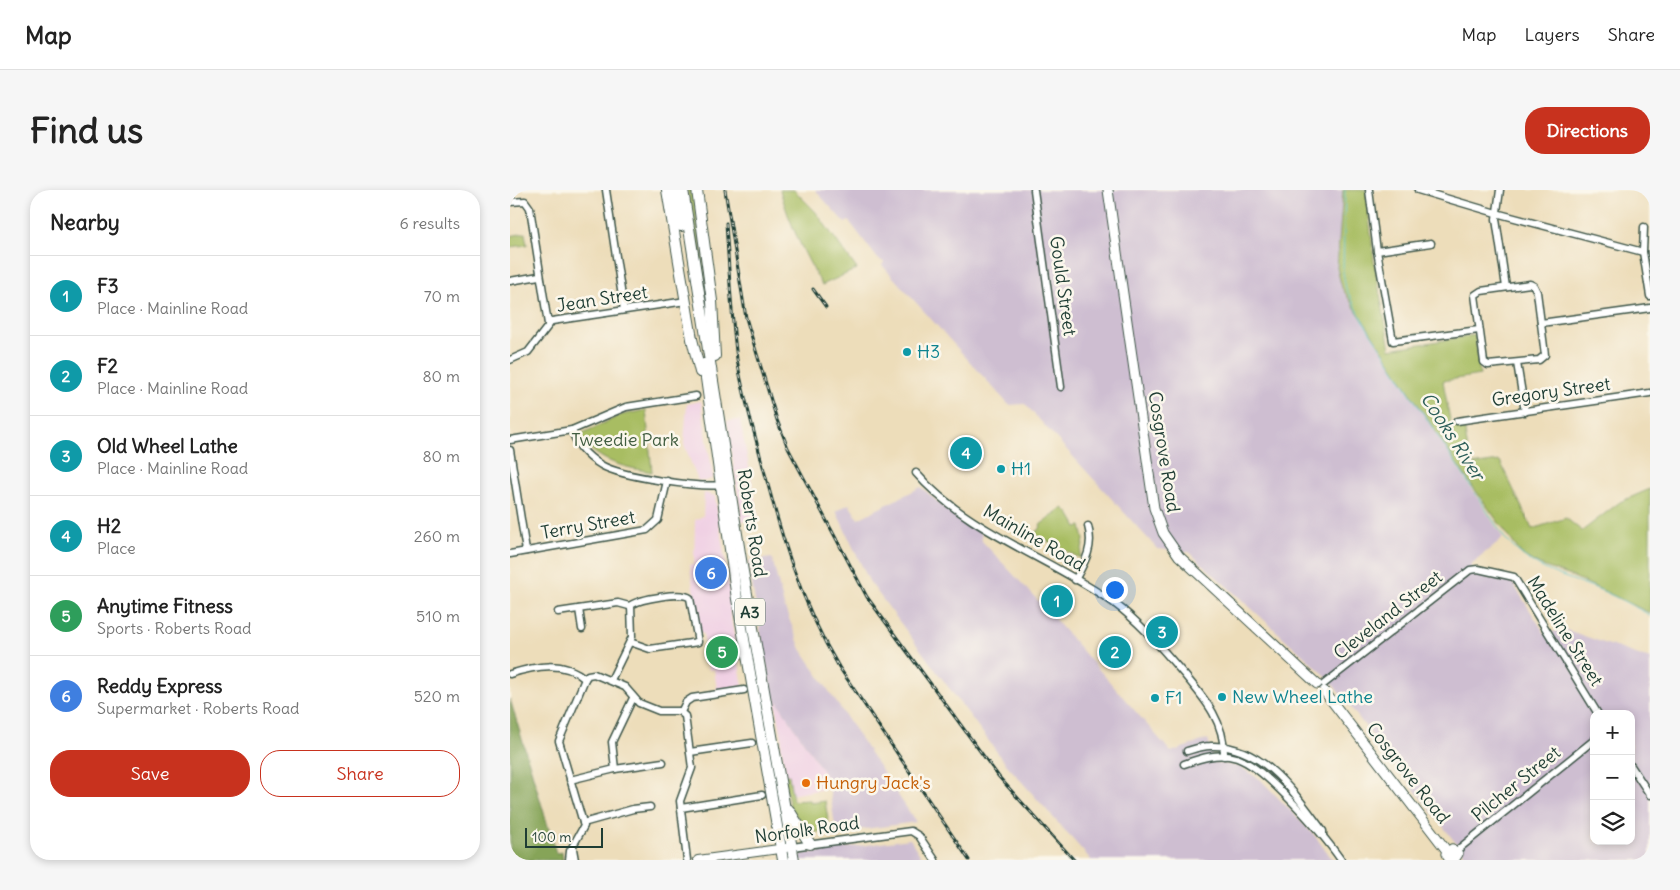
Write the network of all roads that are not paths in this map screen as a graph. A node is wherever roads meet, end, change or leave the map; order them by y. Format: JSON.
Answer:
{"nodes":[{"id":1,"x":606,"y":190,"type":"edge"},
{"id":2,"x":668,"y":190,"type":"edge"},
{"id":3,"x":675,"y":190,"type":"edge"},
{"id":4,"x":683,"y":190,"type":"edge"},
{"id":5,"x":697,"y":190,"type":"edge"},
{"id":6,"x":1034,"y":190,"type":"edge"},
{"id":7,"x":1108,"y":190,"type":"edge"},
{"id":8,"x":1369,"y":190,"type":"edge"},
{"id":9,"x":1418,"y":190,"type":"edge"},
{"id":10,"x":1500,"y":190,"type":"edge"},
{"id":11,"x":510,"y":202,"type":"edge"},
{"id":12,"x":1496,"y":214,"type":"junction"},
{"id":13,"x":1644,"y":227,"type":"dead end"},
{"id":14,"x":1431,"y":243,"type":"dead end"},
{"id":15,"x":1377,"y":251,"type":"junction"},
{"id":16,"x":1643,"y":252,"type":"junction"},
{"id":17,"x":539,"y":276,"type":"junction"},
{"id":18,"x":510,"y":281,"type":"edge"},
{"id":19,"x":1506,"y":287,"type":"junction"},
{"id":20,"x":1650,"y":296,"type":"edge"},
{"id":21,"x":686,"y":301,"type":"junction"},
{"id":22,"x":1650,"y":308,"type":"edge"},
{"id":23,"x":624,"y":310,"type":"junction"},
{"id":24,"x":699,"y":314,"type":"junction"},
{"id":25,"x":1541,"y":323,"type":"junction"},
{"id":26,"x":548,"y":324,"type":"junction"},
{"id":27,"x":1480,"y":330,"type":"junction"},
{"id":28,"x":510,"y":360,"type":"edge"},
{"id":29,"x":1517,"y":363,"type":"junction"},
{"id":30,"x":1062,"y":387,"type":"dead end"},
{"id":31,"x":712,"y":393,"type":"junction"},
{"id":32,"x":1650,"y":393,"type":"edge"},
{"id":33,"x":696,"y":396,"type":"dead end"},
{"id":34,"x":1525,"y":412,"type":"junction"},
{"id":35,"x":1457,"y":421,"type":"dead end"},
{"id":36,"x":572,"y":430,"type":"junction"},
{"id":37,"x":510,"y":440,"type":"edge"},
{"id":38,"x":510,"y":450,"type":"edge"},
{"id":39,"x":916,"y":473,"type":"dead end"},
{"id":40,"x":667,"y":481,"type":"junction"},
{"id":41,"x":725,"y":485,"type":"junction"},
{"id":42,"x":1088,"y":526,"type":"dead end"},
{"id":43,"x":526,"y":551,"type":"junction"},
{"id":44,"x":510,"y":554,"type":"edge"},
{"id":45,"x":1470,"y":570,"type":"joint"},
{"id":46,"x":1075,"y":580,"type":"junction"},
{"id":47,"x":629,"y":606,"type":"junction"},
{"id":48,"x":579,"y":609,"type":"junction"},
{"id":49,"x":558,"y":612,"type":"dead end"},
{"id":50,"x":582,"y":629,"type":"dead end"},
{"id":51,"x":630,"y":642,"type":"junction"},
{"id":52,"x":510,"y":674,"type":"edge"},
{"id":53,"x":585,"y":679,"type":"junction"},
{"id":54,"x":610,"y":680,"type":"junction"},
{"id":55,"x":1322,"y":686,"type":"junction"},
{"id":56,"x":744,"y":690,"type":"dead end"},
{"id":57,"x":633,"y":698,"type":"junction"},
{"id":58,"x":1596,"y":710,"type":"edge"},
{"id":59,"x":681,"y":712,"type":"junction"},
{"id":60,"x":752,"y":743,"type":"dead end"},
{"id":61,"x":1590,"y":743,"type":"edge"},
{"id":62,"x":1224,"y":747,"type":"junction"},
{"id":63,"x":690,"y":752,"type":"junction"},
{"id":64,"x":1187,"y":752,"type":"dead end"},
{"id":65,"x":1224,"y":756,"type":"junction"},
{"id":66,"x":663,"y":762,"type":"dead end"},
{"id":67,"x":1184,"y":764,"type":"dead end"},
{"id":68,"x":615,"y":769,"type":"junction"},
{"id":69,"x":1635,"y":772,"type":"edge"},
{"id":70,"x":570,"y":780,"type":"junction"},
{"id":71,"x":1650,"y":795,"type":"edge"},
{"id":72,"x":762,"y":796,"type":"dead end"},
{"id":73,"x":785,"y":803,"type":"junction"},
{"id":74,"x":650,"y":807,"type":"dead end"},
{"id":75,"x":681,"y":808,"type":"junction"},
{"id":76,"x":583,"y":823,"type":"junction"},
{"id":77,"x":1323,"y":835,"type":"junction"},
{"id":78,"x":810,"y":844,"type":"junction"},
{"id":79,"x":573,"y":848,"type":"junction"},
{"id":80,"x":787,"y":848,"type":"junction"},
{"id":81,"x":1453,"y":857,"type":"edge"},
{"id":82,"x":569,"y":860,"type":"edge"},
{"id":83,"x":575,"y":860,"type":"edge"},
{"id":84,"x":687,"y":860,"type":"edge"},
{"id":85,"x":698,"y":860,"type":"edge"},
{"id":86,"x":783,"y":860,"type":"edge"},
{"id":87,"x":794,"y":860,"type":"edge"},
{"id":88,"x":935,"y":860,"type":"edge"},
{"id":89,"x":1341,"y":860,"type":"edge"}],
"edges":[{"from":1,"to":23,"type":"street"},
{"from":2,"to":21,"type":"highway"},
{"from":3,"to":24,"type":"highway","name":"Roberts Road","number":"A3"},
{"from":4,"to":24,"type":"highway","name":"Roberts Road","number":"A3"},
{"from":5,"to":31,"type":"highway"},
{"from":6,"to":30,"type":"street","name":"Gould Street"},
{"from":7,"to":55,"type":"main road","name":"Cosgrove Road"},
{"from":8,"to":15,"type":"street"},
{"from":9,"to":12,"type":"street"},
{"from":10,"to":12,"type":"street"},
{"from":11,"to":17,"type":"street"},
{"from":12,"to":16,"type":"street"},
{"from":12,"to":19,"type":"street"},
{"from":13,"to":16,"type":"street"},
{"from":14,"to":15,"type":"street"},
{"from":15,"to":27,"type":"street"},
{"from":16,"to":20,"type":"street"},
{"from":17,"to":18,"type":"street"},
{"from":17,"to":26,"type":"street"},
{"from":19,"to":25,"type":"street"},
{"from":19,"to":27,"type":"street"},
{"from":21,"to":23,"type":"street","name":"Jean Street"},
{"from":21,"to":31,"type":"highway"},
{"from":22,"to":25,"type":"street"},
{"from":23,"to":26,"type":"street","name":"Jean Street"},
{"from":24,"to":31,"type":"highway","name":"Roberts Road","number":"A3"},
{"from":25,"to":29,"type":"street"},
{"from":26,"to":28,"type":"street","name":"Jean Street"},
{"from":27,"to":29,"type":"street"},
{"from":29,"to":34,"type":"street"},
{"from":31,"to":41,"type":"highway","name":"Roberts Road","number":"A3"},
{"from":32,"to":34,"type":"street","name":"Gregory Street"},
{"from":33,"to":36,"type":"street"},
{"from":34,"to":35,"type":"street","name":"Gregory Street"},
{"from":36,"to":37,"type":"street"},
{"from":36,"to":40,"type":"street"},
{"from":38,"to":43,"type":"street"},
{"from":39,"to":46,"type":"street","name":"Mainline Road"},
{"from":40,"to":41,"type":"street"},
{"from":40,"to":43,"type":"street","name":"Terry Street"},
{"from":41,"to":73,"type":"highway","name":"Roberts Road","number":"A3"},
{"from":41,"to":80,"type":"highway","name":"Roberts Road","number":"A3"},
{"from":42,"to":46,"type":"street"},
{"from":43,"to":44,"type":"street","name":"Terry Street"},
{"from":45,"to":55,"type":"street","name":"Cleveland Street"},
{"from":45,"to":58,"type":"street","name":"Madeline Street"},
{"from":46,"to":62,"type":"street","name":"Mainline Road"},
{"from":47,"to":48,"type":"street"},
{"from":47,"to":51,"type":"street"},
{"from":47,"to":51,"type":"street"},
{"from":48,"to":49,"type":"street"},
{"from":48,"to":50,"type":"street"},
{"from":51,"to":54,"type":"street"},
{"from":52,"to":53,"type":"street"},
{"from":53,"to":54,"type":"street"},
{"from":53,"to":70,"type":"street"},
{"from":54,"to":57,"type":"street"},
{"from":55,"to":81,"type":"main road","name":"Cosgrove Road"},
{"from":56,"to":59,"type":"street"},
{"from":57,"to":59,"type":"street"},
{"from":57,"to":68,"type":"street"},
{"from":59,"to":63,"type":"street"},
{"from":60,"to":63,"type":"street"},
{"from":61,"to":81,"type":"street","name":"Pilcher Street"},
{"from":62,"to":64,"type":"street"},
{"from":62,"to":65,"type":"street","name":"Mainline Road"},
{"from":62,"to":77,"type":"street"},
{"from":63,"to":75,"type":"street"},
{"from":65,"to":67,"type":"street"},
{"from":65,"to":77,"type":"street"},
{"from":66,"to":68,"type":"street"},
{"from":68,"to":70,"type":"street"},
{"from":69,"to":71,"type":"street"},
{"from":70,"to":76,"type":"street"},
{"from":72,"to":75,"type":"street"},
{"from":73,"to":78,"type":"highway"},
{"from":73,"to":80,"type":"highway","name":"Roberts Road","number":"A3"},
{"from":74,"to":76,"type":"street"},
{"from":75,"to":84,"type":"street"},
{"from":76,"to":79,"type":"street"},
{"from":77,"to":89,"type":"street"},
{"from":78,"to":80,"type":"street","name":"Norfolk Road"},
{"from":78,"to":88,"type":"street","name":"Norfolk Road"},
{"from":79,"to":82,"type":"street"},
{"from":79,"to":83,"type":"street"},
{"from":80,"to":85,"type":"street","name":"Norfolk Road"},
{"from":80,"to":86,"type":"highway","name":"Roberts Road","number":"A3"},
{"from":80,"to":87,"type":"highway","name":"Roberts Road","number":"A3"}]}
